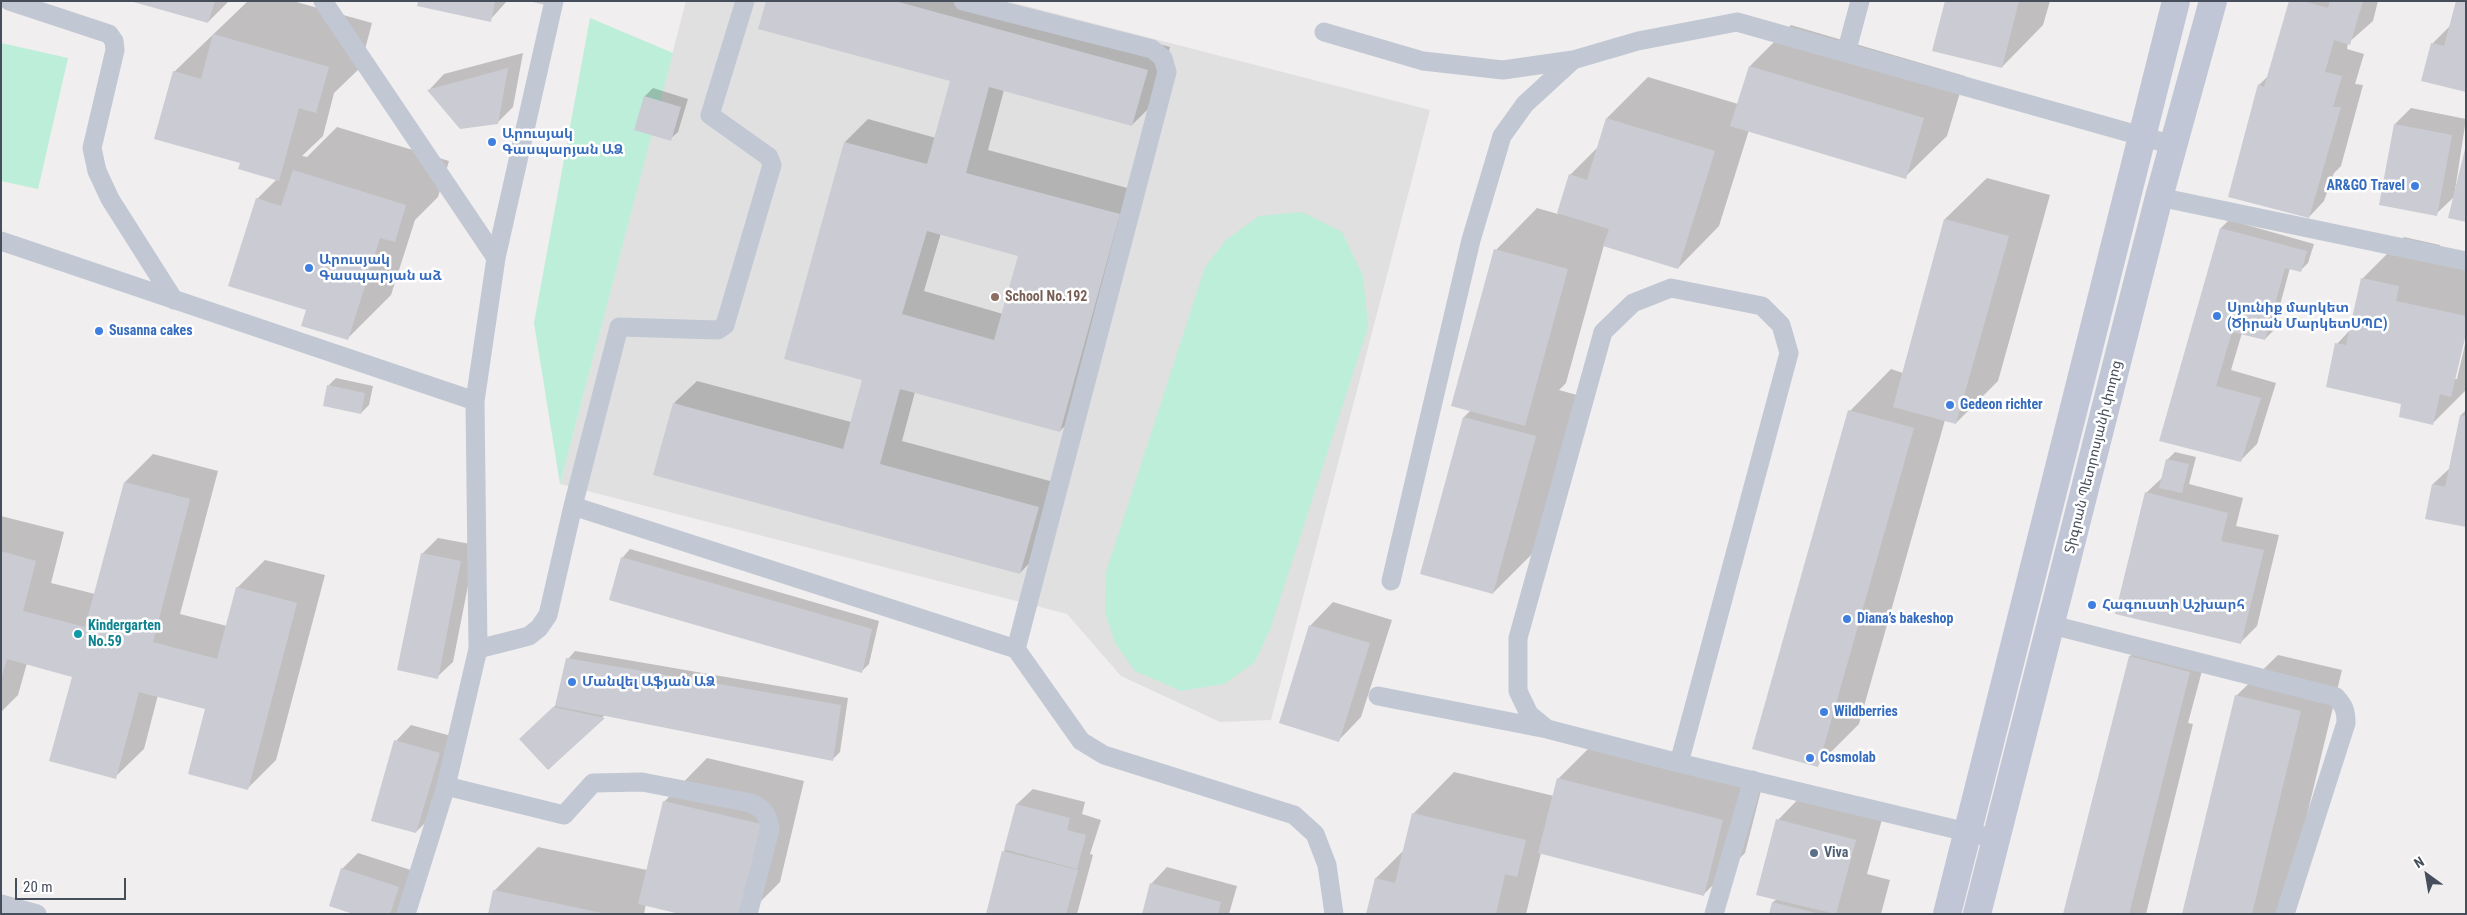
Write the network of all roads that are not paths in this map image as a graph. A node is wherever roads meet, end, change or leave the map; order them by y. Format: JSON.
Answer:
{"nodes":[{"id":1,"x":9,"y":1,"type":"edge"},
{"id":2,"x":323,"y":1,"type":"edge"},
{"id":3,"x":554,"y":1,"type":"edge"},
{"id":4,"x":745,"y":1,"type":"edge"},
{"id":5,"x":963,"y":1,"type":"edge"},
{"id":6,"x":1860,"y":1,"type":"edge"},
{"id":7,"x":2176,"y":1,"type":"edge"},
{"id":8,"x":2213,"y":1,"type":"edge"},
{"id":9,"x":1324,"y":32,"type":"dead end"},
{"id":10,"x":1846,"y":53,"type":"junction"},
{"id":11,"x":1573,"y":60,"type":"junction"},
{"id":12,"x":2141,"y":137,"type":"junction"},
{"id":13,"x":2173,"y":145,"type":"junction"},
{"id":14,"x":2159,"y":197,"type":"junction"},
{"id":15,"x":1,"y":241,"type":"edge"},
{"id":16,"x":496,"y":258,"type":"junction"},
{"id":17,"x":2466,"y":261,"type":"edge"},
{"id":18,"x":174,"y":300,"type":"junction"},
{"id":19,"x":475,"y":401,"type":"junction"},
{"id":20,"x":573,"y":506,"type":"junction"},
{"id":21,"x":1391,"y":581,"type":"dead end"},
{"id":22,"x":2052,"y":625,"type":"junction"},
{"id":23,"x":478,"y":649,"type":"junction"},
{"id":24,"x":1016,"y":649,"type":"junction"},
{"id":25,"x":1378,"y":696,"type":"dead end"},
{"id":26,"x":1547,"y":729,"type":"junction"},
{"id":27,"x":1679,"y":763,"type":"junction"},
{"id":28,"x":1753,"y":780,"type":"junction"},
{"id":29,"x":446,"y":786,"type":"junction"},
{"id":30,"x":1968,"y":832,"type":"junction"},
{"id":31,"x":1996,"y":839,"type":"junction"},
{"id":32,"x":1,"y":904,"type":"edge"},
{"id":33,"x":37,"y":914,"type":"edge"},
{"id":34,"x":406,"y":914,"type":"edge"},
{"id":35,"x":748,"y":914,"type":"edge"},
{"id":36,"x":1334,"y":914,"type":"edge"},
{"id":37,"x":1714,"y":914,"type":"edge"},
{"id":38,"x":1947,"y":914,"type":"edge"},
{"id":39,"x":1977,"y":914,"type":"edge"},
{"id":40,"x":2285,"y":914,"type":"edge"}],
"edges":[{"from":1,"to":18,"type":"lane"},
{"from":2,"to":16,"type":"lane"},
{"from":3,"to":16,"type":"lane"},
{"from":4,"to":20,"type":"lane"},
{"from":5,"to":24,"type":"lane"},
{"from":6,"to":10,"type":"lane"},
{"from":7,"to":12,"type":"main road"},
{"from":8,"to":13,"type":"main road","name":"Տիգրան Պետրոսյանի փողոց"},
{"from":9,"to":11,"type":"lane"},
{"from":10,"to":11,"type":"lane"},
{"from":10,"to":12,"type":"lane"},
{"from":11,"to":21,"type":"lane"},
{"from":12,"to":13,"type":"lane"},
{"from":12,"to":30,"type":"main road"},
{"from":13,"to":14,"type":"main road","name":"Տիգրան Պետրոսյանի փողոց"},
{"from":14,"to":17,"type":"lane"},
{"from":14,"to":22,"type":"main road","name":"Տիգրան Պետրոսյանի փողոց"},
{"from":15,"to":18,"type":"lane"},
{"from":16,"to":19,"type":"lane"},
{"from":18,"to":19,"type":"lane"},
{"from":19,"to":23,"type":"lane"},
{"from":20,"to":23,"type":"lane"},
{"from":20,"to":24,"type":"lane"},
{"from":22,"to":31,"type":"main road","name":"Տիգրան Պետրոսյանի փողոց"},
{"from":22,"to":40,"type":"lane"},
{"from":23,"to":29,"type":"lane"},
{"from":24,"to":36,"type":"lane"},
{"from":25,"to":26,"type":"lane"},
{"from":26,"to":27,"type":"lane"},
{"from":26,"to":27,"type":"lane"},
{"from":27,"to":28,"type":"lane"},
{"from":28,"to":30,"type":"lane"},
{"from":28,"to":37,"type":"lane"},
{"from":29,"to":34,"type":"lane"},
{"from":29,"to":35,"type":"lane"},
{"from":30,"to":31,"type":"lane"},
{"from":30,"to":38,"type":"main road"},
{"from":31,"to":39,"type":"main road","name":"Տիգրան Պետրոսյանի փողոց"},
{"from":32,"to":33,"type":"lane"}]}
